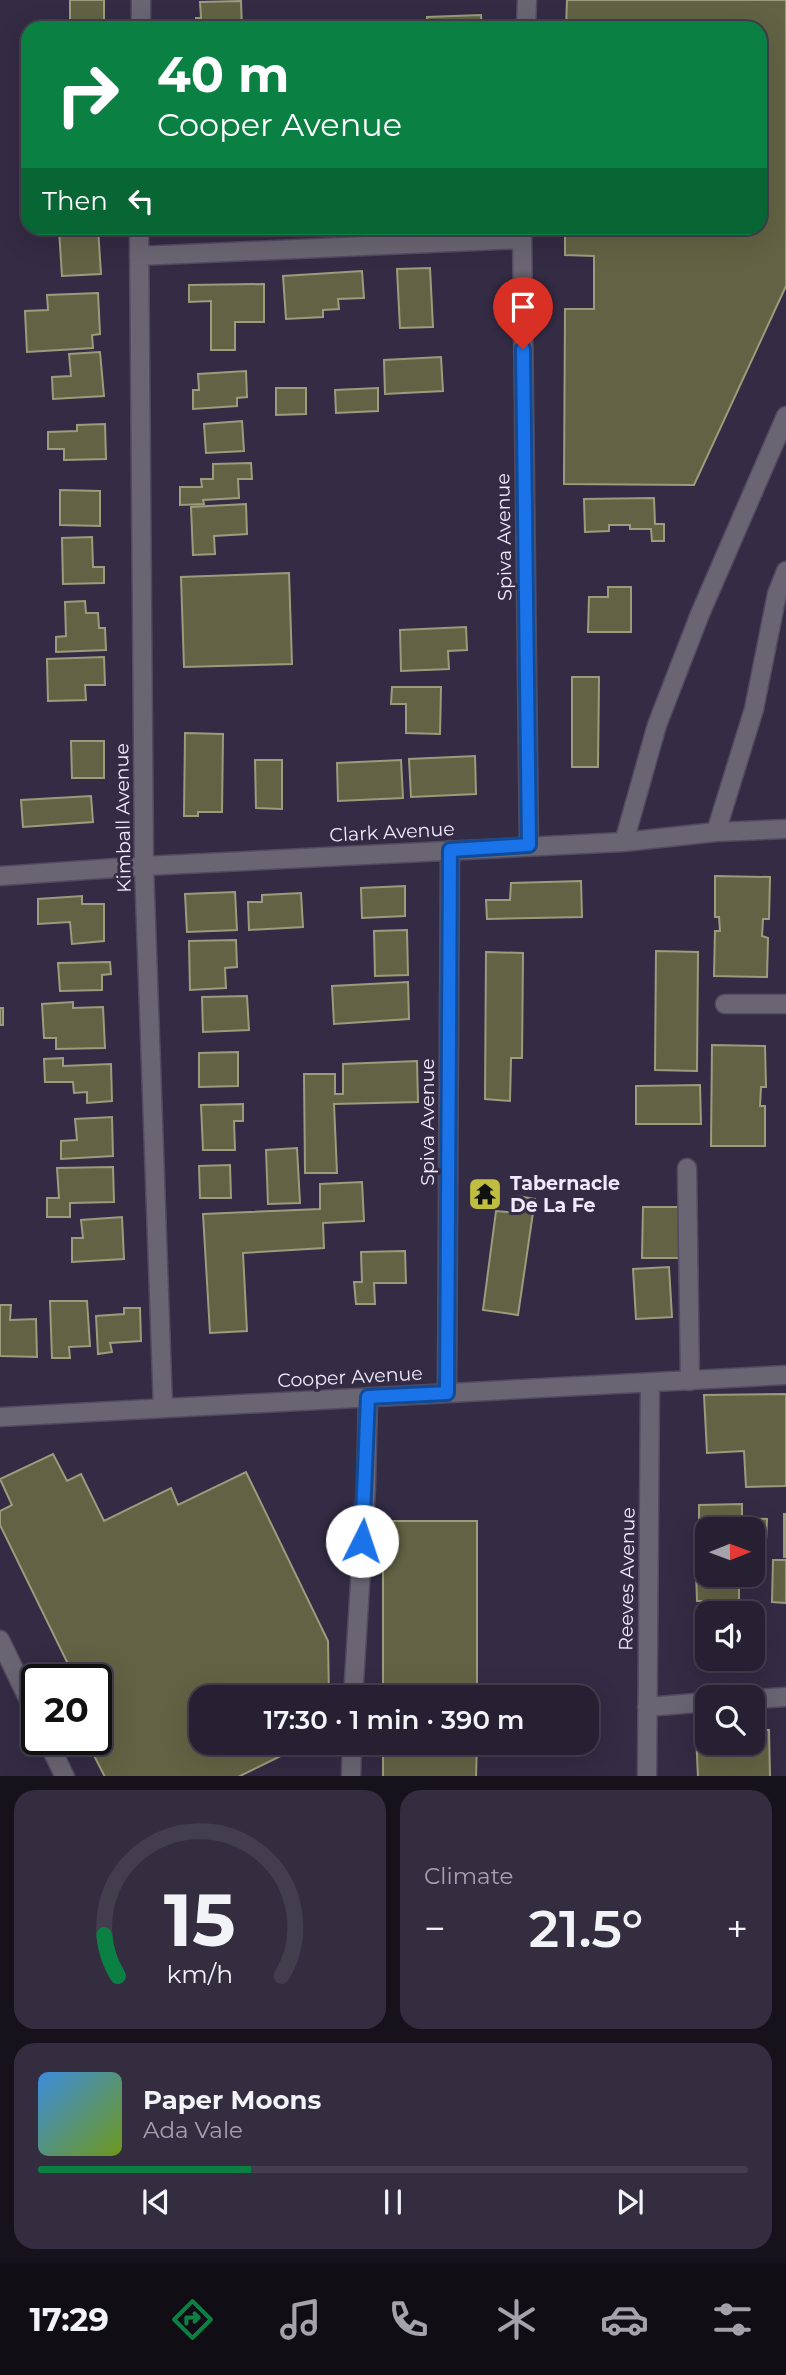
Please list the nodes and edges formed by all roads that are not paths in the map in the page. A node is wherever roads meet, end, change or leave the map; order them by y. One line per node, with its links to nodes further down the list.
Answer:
1 (141, 0): 3 (street)
2 (527, 0): 4 (street)
3 (141, 21)
4 (526, 21)
5 (139, 235): 8 (street, Kimball Avenue)
6 (489, 235): 8 (street)
7 (522, 235): 15 (street, Spiva Avenue)
8 (139, 256): 17 (street, Kimball Avenue)
9 (786, 416): 14 (street)
10 (786, 571): 11 (street)
11 (782, 595): 13 (street)
12 (786, 829): 13 (street, Clark Avenue)
13 (716, 832): 14 (street, Clark Avenue)
14 (624, 842): 15 (street, Clark Avenue)
15 (529, 845): 16 (street, Clark Avenue)
16 (450, 850): 17 (street, Clark Avenue); 25 (street, Spiva Avenue)
17 (144, 866): 18 (street, Clark Avenue); 27 (street, Kimball Avenue)
18 (0, 876)
19 (725, 1004): 20 (street)
20 (786, 1004)
21 (687, 1168): 23 (street)
22 (786, 1375): 23 (street, Cooper Avenue)
23 (690, 1381): 24 (street, Cooper Avenue)
24 (650, 1383): 25 (street, Cooper Avenue); 35 (street, Reeves Avenue)
25 (447, 1393): 26 (street, Cooper Avenue)
26 (368, 1397): 27 (street, Cooper Avenue); 31 (street)
27 (163, 1408): 28 (street, Cooper Avenue)
28 (0, 1417)
29 (0, 1640): 30 (street)
30 (21, 1684)
31 (354, 1685)
32 (786, 1697): 33 (street)
33 (765, 1698)
34 (695, 1703): 35 (street)
35 (646, 1707): 40 (street, Reeves Avenue)
36 (54, 1755): 38 (street)
37 (352, 1755): 39 (street)
38 (65, 1776)
39 (351, 1776)
40 (647, 1776)

